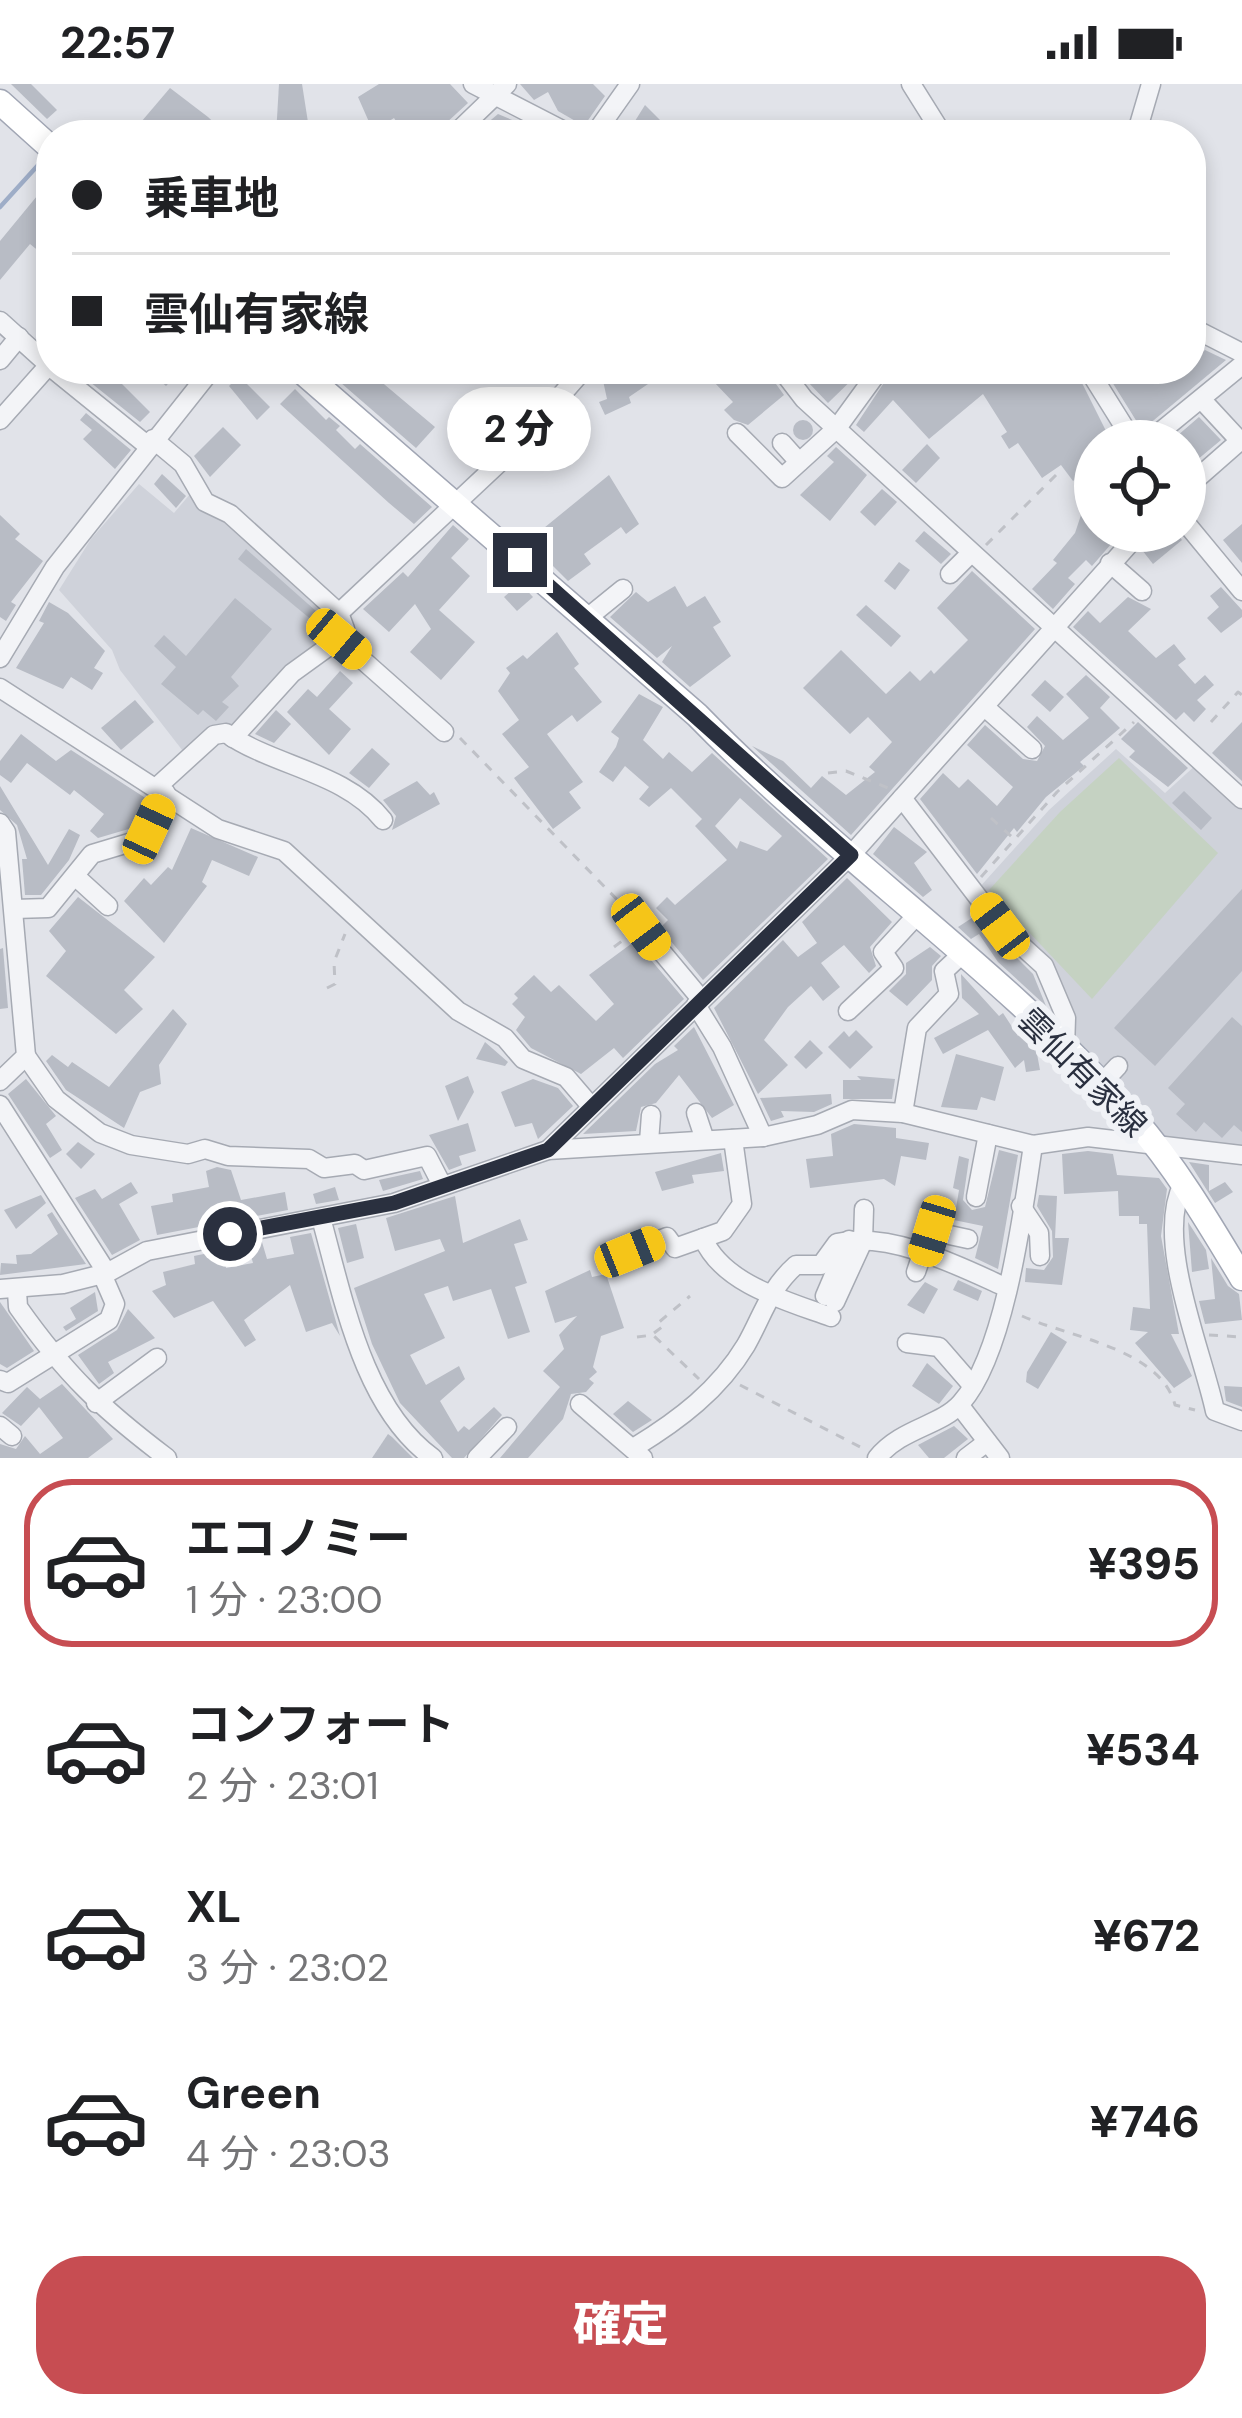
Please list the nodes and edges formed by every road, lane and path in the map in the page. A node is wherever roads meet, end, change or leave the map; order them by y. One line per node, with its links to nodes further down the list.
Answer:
1 (472, 84): 4 (street)
2 (630, 84): 8 (street)
3 (911, 84): 9 (street)
4 (501, 90): 6 (street); 7 (street)
5 (0, 102): 10 (main road)
6 (470, 120)
7 (548, 120)
8 (605, 120)
9 (934, 120)
10 (36, 134)
11 (0, 321): 13 (street)
12 (1206, 335): 15 (street)
13 (19, 337): 14 (street); 16 (street)
14 (36, 353)
15 (1242, 353)
16 (0, 359)
17 (1242, 365): 26 (street)
18 (36, 383): 27 (street)
19 (73, 384): 34 (street)
20 (199, 384): 34 (street)
21 (315, 384): 38 (main road, 雲仙有家線)
22 (571, 384): 38 (street)
23 (792, 384): 30 (street)
24 (869, 384): 30 (street)
25 (1097, 384): 28 (street)
26 (1202, 400): 29 (street); 32 (street)
27 (0, 420)
28 (1120, 420)
29 (1176, 420)
30 (837, 428): 35 (street); 41 (street)
31 (736, 434): 35 (street)
32 (1241, 440): 36 (street)
33 (782, 442): 35 (street)
34 (150, 443): 47 (street); 51 (street)
35 (799, 462)
36 (1206, 471)
37 (1057, 474): 41 (path)
38 (453, 502): 47 (street); 48 (main road, 雲仙有家線)
39 (1206, 547): 46 (street)
40 (1120, 552): 42 (street)
41 (973, 556): 43 (street); 49 (street)
42 (1110, 562): 45 (street); 49 (street)
43 (950, 574)
44 (623, 589): 48 (street)
45 (1142, 591)
46 (1242, 591)
47 (340, 613): 50 (street)
48 (586, 619): 68 (main road, 雲仙有家線)
49 (1055, 628): 54 (street); 55 (street)
50 (339, 639): 57 (street); 58 (street)
51 (0, 658)
52 (0, 688): 61 (street)
53 (1242, 695): 56 (path)
54 (988, 709): 59 (street); 62 (street)
55 (1144, 712): 63 (street); 67 (path)
56 (1211, 722)
57 (444, 732): 75 (path)
58 (232, 738): 61 (street); 65 (street)
59 (1032, 749)
60 (828, 773): 62 (path)
61 (162, 790): 69 (street); 74 (street)
62 (902, 798): 68 (street); 70 (street)
63 (1242, 799)
64 (991, 818): 67 (path)
65 (383, 820)
66 (0, 823): 72 (street)
67 (1014, 838): 70 (path)
68 (851, 855): 73 (main road, 雲仙有家線); 78 (street)
69 (75, 876): 71 (street); 72 (street)
70 (970, 888): 82 (street)
71 (108, 906)
72 (14, 909): 80 (street)
73 (916, 915): 76 (main road, 雲仙有家線); 79 (street)
74 (359, 920): 77 (path); 86 (street)
75 (641, 927): 78 (street)
76 (961, 955): 82 (main road, 雲仙有家線); 88 (street)
77 (327, 988)
78 (699, 1002): 86 (street); 91 (street)
79 (848, 1011)
80 (22, 1013): 81 (street); 83 (street)
81 (0, 1015)
82 (1065, 1048): 97 (main road, 雲仙有家線)
83 (26, 1056): 84 (street); 101 (street)
84 (0, 1082)
85 (0, 1105): 114 (street)
86 (589, 1106): 94 (street); 98 (street)
87 (696, 1113): 93 (street)
88 (903, 1113): 90 (street); 91 (street)
89 (651, 1115): 95 (street)
90 (988, 1134): 96 (street); 102 (street)
91 (764, 1137): 92 (street)
92 (733, 1138): 93 (street); 106 (street)
93 (705, 1140): 95 (street)
94 (613, 1142): 95 (street); 98 (street)
95 (649, 1142)
96 (1033, 1145): 97 (street); 103 (street)
97 (1158, 1148): 99 (street); 100 (main road, 雲仙有家線)
98 (548, 1150): 101 (street)
99 (1242, 1155)
100 (1183, 1184): 115 (main road, 雲仙有家線); 121 (street)
101 (442, 1185): 105 (street)
102 (976, 1197)
103 (1022, 1207): 109 (street); 119 (street)
104 (864, 1209): 107 (street)
105 (321, 1218): 114 (street); 141 (street)
106 (703, 1238): 110 (street); 117 (street)
107 (856, 1240): 111 (street); 112 (street); 117 (street)
108 (783, 1244): 112 (street)
109 (1040, 1256)
110 (608, 1261)
111 (920, 1263): 113 (street); 113 (street)
112 (796, 1265): 117 (street)
113 (955, 1266): 119 (street)
114 (104, 1273): 116 (street); 125 (street)
115 (1242, 1278)
116 (9, 1290): 125 (street)
117 (769, 1293): 127 (street)
118 (690, 1296): 120 (path)
119 (1004, 1296): 129 (street); 134 (path)
120 (653, 1335): 122 (path); 130 (path)
121 (1196, 1335): 123 (path); 134 (street)
122 (637, 1336)
123 (1242, 1336)
124 (908, 1343): 129 (street)
125 (53, 1354): 128 (street); 131 (street)
126 (157, 1358): 131 (street)
127 (724, 1372): 130 (street); 139 (path)
128 (3, 1385)
129 (972, 1385): 133 (street)
130 (710, 1389): 138 (street)
131 (96, 1403): 140 (street)
132 (580, 1404): 138 (street)
133 (960, 1406): 137 (street); 139 (street)
134 (1215, 1411): 135 (street)
135 (1242, 1421)
136 (507, 1426): 142 (street)
137 (994, 1450): 143 (street)
138 (639, 1452)
139 (878, 1457)
140 (167, 1458)
141 (433, 1458)
142 (477, 1458)
143 (966, 1458)

